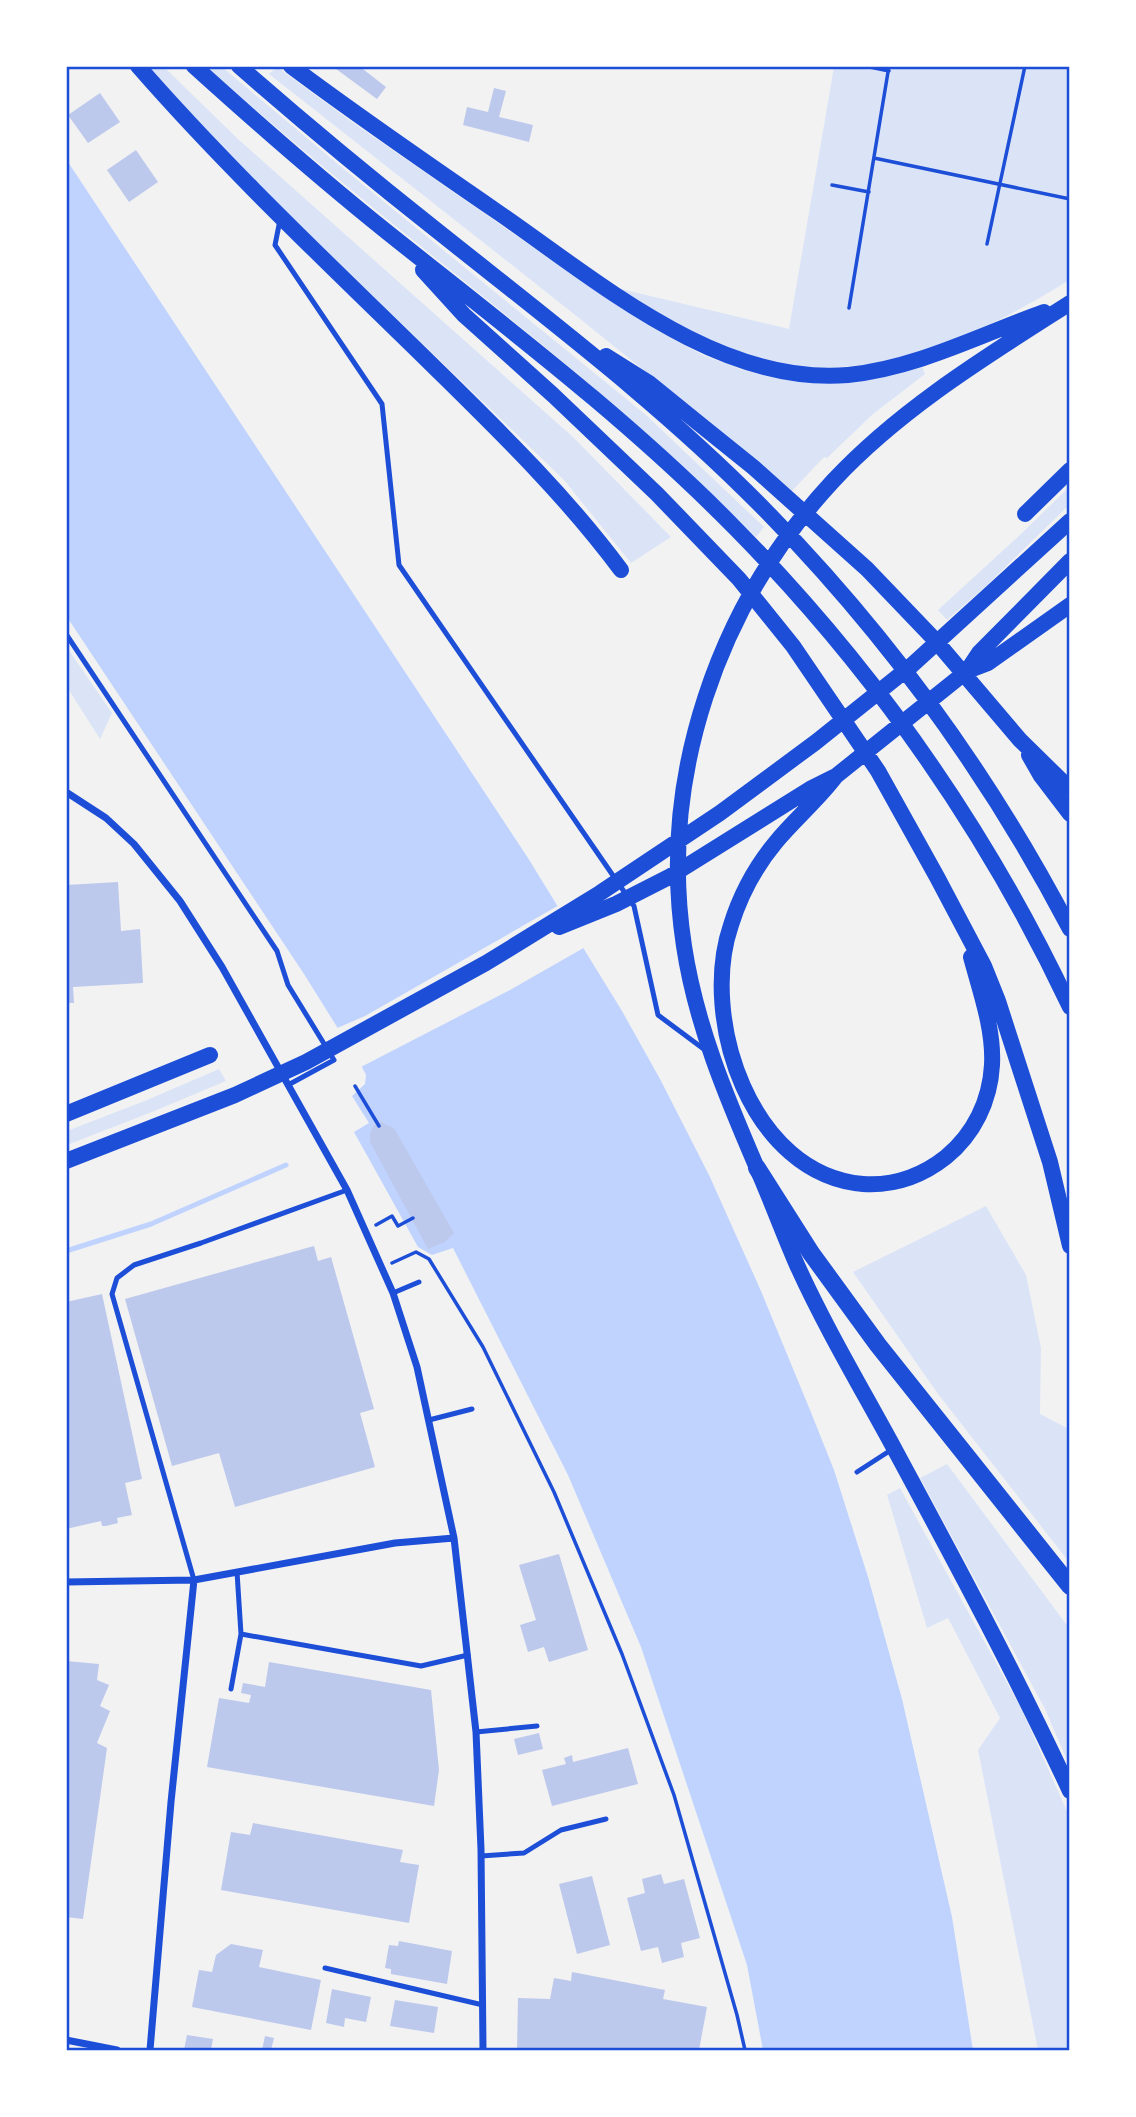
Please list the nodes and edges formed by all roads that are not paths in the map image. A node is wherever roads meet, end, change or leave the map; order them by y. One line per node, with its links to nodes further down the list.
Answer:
1 (138, 66): 5 (highway)
2 (194, 66): 6 (highway)
3 (239, 66): 8 (highway)
4 (290, 66): 7 (highway)
5 (281, 217): 13 (highway); 26 (lane)
6 (388, 233): 22 (highway); 25 (highway)
7 (1069, 303): 26 (highway)
8 (554, 323): 17 (highway); 23 (highway)
9 (1069, 470): 10 (highway)
10 (1025, 514)
11 (1069, 520): 24 (highway)
12 (1069, 561): 16 (highway)
13 (621, 570)
14 (1069, 605): 16 (highway)
15 (66, 634): 28 (lane)
16 (984, 658): 18 (highway)
17 (1020, 740): 19 (highway); 21 (highway)
18 (836, 776): 22 (highway); 24 (highway)
19 (1069, 789)
20 (66, 792): 28 (street)
21 (1069, 814)
22 (963, 927): 33 (highway)
23 (1069, 929)
24 (521, 942): 30 (highway)
25 (1069, 1006)
26 (710, 1054): 31 (highway)
27 (209, 1055): 29 (highway)
28 (288, 1085): 32 (street)
29 (66, 1114)
30 (66, 1161)
31 (757, 1168): 38 (highway); 44 (highway)
32 (347, 1190): 35 (street); 42 (lane)
33 (1069, 1246)
34 (419, 1282): 35 (lane)
35 (393, 1293): 37 (street)
36 (472, 1409): 37 (lane)
37 (429, 1420): 40 (street)
38 (894, 1448): 39 (lane); 50 (highway)
39 (858, 1472)
40 (454, 1538): 41 (street); 46 (street)
41 (237, 1572): 42 (street); 45 (lane)
42 (194, 1580): 43 (street); 57 (street)
43 (66, 1582)
44 (1069, 1586)
45 (241, 1634): 46 (lane); 47 (lane)
46 (468, 1655): 49 (street)
47 (231, 1689)
48 (537, 1726): 49 (lane)
49 (477, 1732): 52 (street)
50 (1069, 1791)
51 (607, 1819): 52 (lane)
52 (481, 1856): 54 (street)
53 (325, 1968): 54 (lane)
54 (483, 2005): 58 (street)
55 (66, 2040): 56 (street)
56 (117, 2050)
57 (150, 2050)
58 (483, 2050)

